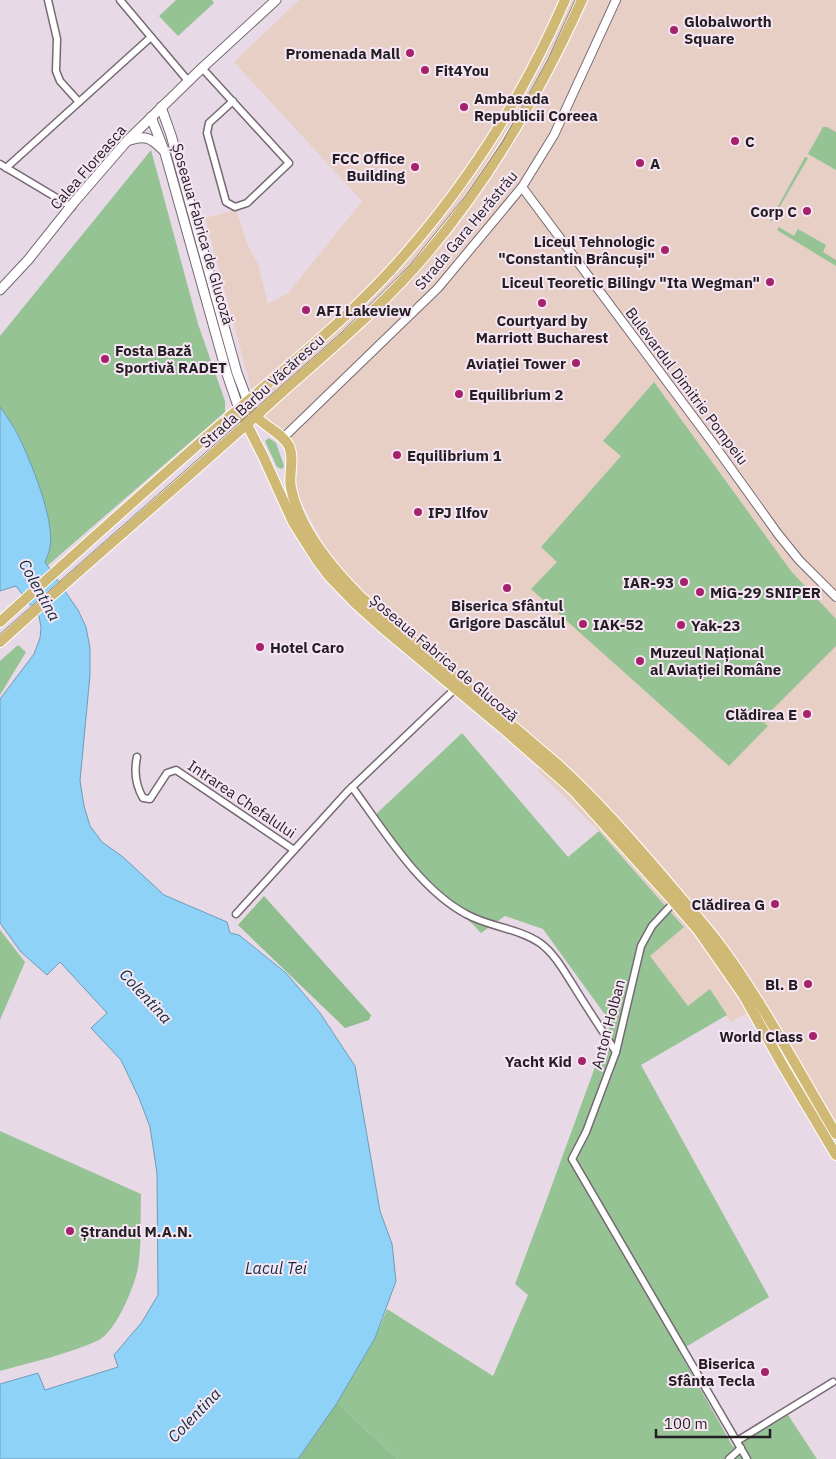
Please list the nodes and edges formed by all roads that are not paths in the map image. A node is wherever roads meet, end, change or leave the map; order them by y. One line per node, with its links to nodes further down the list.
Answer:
1 (48, 0): 11 (street)
2 (120, 0): 7 (street)
3 (276, 0): 8 (main road, Calea Floreasca)
4 (564, 0): 20 (main road, Strada Barbu Văcărescu)
5 (582, 0): 22 (main road, Strada Barbu Văcărescu)
6 (616, 0): 17 (street, Strada Gara Herăstrău)
7 (151, 37): 9 (street); 11 (street)
8 (202, 68): 9 (main road, Calea Floreasca); 10 (street)
9 (189, 82): 12 (main road, Calea Floreasca)
10 (233, 101): 10 (street)
11 (79, 102): 16 (street)
12 (161, 107): 13 (main road, Calea Floreasca); 20 (main road, Șoseaua Fabrica de Glucoză)
13 (151, 117): 14 (main road, Calea Floreasca); 15 (main road, Șoseaua Fabrica de Glucoză)
14 (127, 141): 15 (main road); 18 (main road, Calea Floreasca)
15 (164, 150): 21 (main road, Șoseaua Fabrica de Glucoză)
16 (3, 166): 18 (street)
17 (522, 187): 24 (street, Strada Gara Herăstrău); 27 (street, Bulevardul Dimitrie Pompeiu)
18 (72, 207): 19 (main road, Calea Floreasca)
19 (0, 290)
20 (248, 402): 21 (main road, Strada Barbu Văcărescu); 22 (main road, Șoseaua Fabrica de Glucoză)
21 (239, 409): 23 (main road, Șoseaua Fabrica de Glucoză); 28 (main road, Strada Barbu Văcărescu)
22 (256, 417): 23 (main road, Strada Barbu Văcărescu); 24 (main road, Șoseaua Fabrica de Glucoză)
23 (248, 424): 25 (main road, Șoseaua Fabrica de Glucoză); 29 (main road, Strada Barbu Văcărescu)
24 (283, 438): 26 (main road, Șoseaua Fabrica de Glucoză)
25 (263, 456): 26 (main road); 30 (main road, Șoseaua Fabrica de Glucoză)
26 (292, 470): 30 (main road, Șoseaua Fabrica de Glucoză)
27 (836, 597)
28 (0, 622)
29 (0, 642)
30 (458, 686): 32 (street, Intrarea Chefalului); 34 (main road, Șoseaua Fabrica de Glucoză); 37 (main road, Șoseaua Fabrica de Glucoză)
31 (137, 757): 33 (street, Intrarea Chefalului)
32 (352, 787): 33 (street, Intrarea Chefalului); 36 (street)
33 (294, 850): 35 (street, Intrarea Chefalului)
34 (674, 902): 36 (street, Anton Holban); 38 (main road, Șoseaua Fabrica de Glucoză)
35 (236, 914)
36 (616, 1052): 40 (street, Anton Holban)
37 (836, 1134)
38 (835, 1150)
39 (835, 1383): 40 (street)
40 (739, 1444): 41 (street); 42 (street)
41 (729, 1459)
42 (747, 1459)

